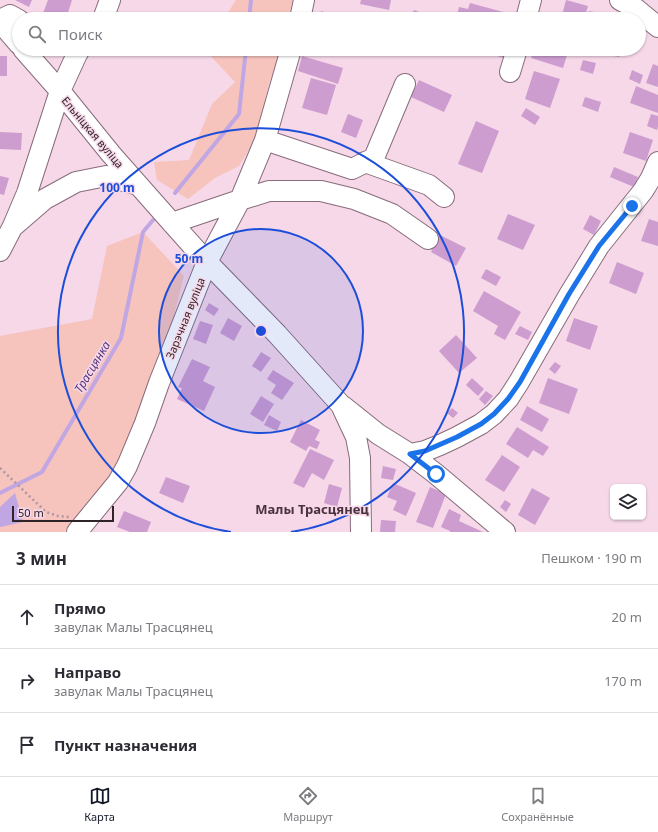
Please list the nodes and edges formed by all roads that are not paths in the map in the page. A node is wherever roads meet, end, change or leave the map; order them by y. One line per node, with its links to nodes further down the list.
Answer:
1 (110, 0): 5 (street)
2 (304, 0): 6 (street)
3 (531, 0): 7 (street)
4 (620, 0): 8 (street)
5 (106, 12)
6 (301, 12)
7 (528, 12)
8 (639, 12)
9 (12, 15): 11 (street)
10 (646, 18): 12 (street)
11 (0, 21): 13 (street)
12 (658, 27)
13 (12, 36)
14 (29, 56): 20 (street, Ельніцкая вуліца)
15 (73, 56): 20 (street)
16 (289, 56): 21 (street, Зарэчная вуліца)
17 (515, 56): 18 (street)
18 (510, 72)
19 (405, 84): 23 (street)
20 (60, 91): 24 (street, Ельніцкая вуліца); 29 (street, Ельніцкая вуліца)
21 (265, 140): 23 (street); 27 (street, Зарэчная вуліца)
22 (658, 162): 34 (street)
23 (359, 166): 25 (street); 26 (street)
24 (138, 185): 28 (street, Ельніцкая вуліца); 29 (street)
25 (327, 192): 27 (street); 30 (street)
26 (444, 197)
27 (240, 200): 28 (street); 32 (street, Зарэчная вуліца)
28 (172, 223): 32 (street, Ельніцкая вуліца)
29 (13, 226): 31 (street, Ельніцкая вуліца)
30 (428, 239)
31 (0, 251)
32 (207, 262): 33 (street, Ельніцкая вуліца); 36 (street, Зарэчная вуліца)
33 (341, 405): 34 (street); 35 (street)
34 (410, 454): 35 (street); 38 (street)
35 (360, 458): 37 (street)
36 (74, 524)
37 (361, 532)
38 (505, 532)

